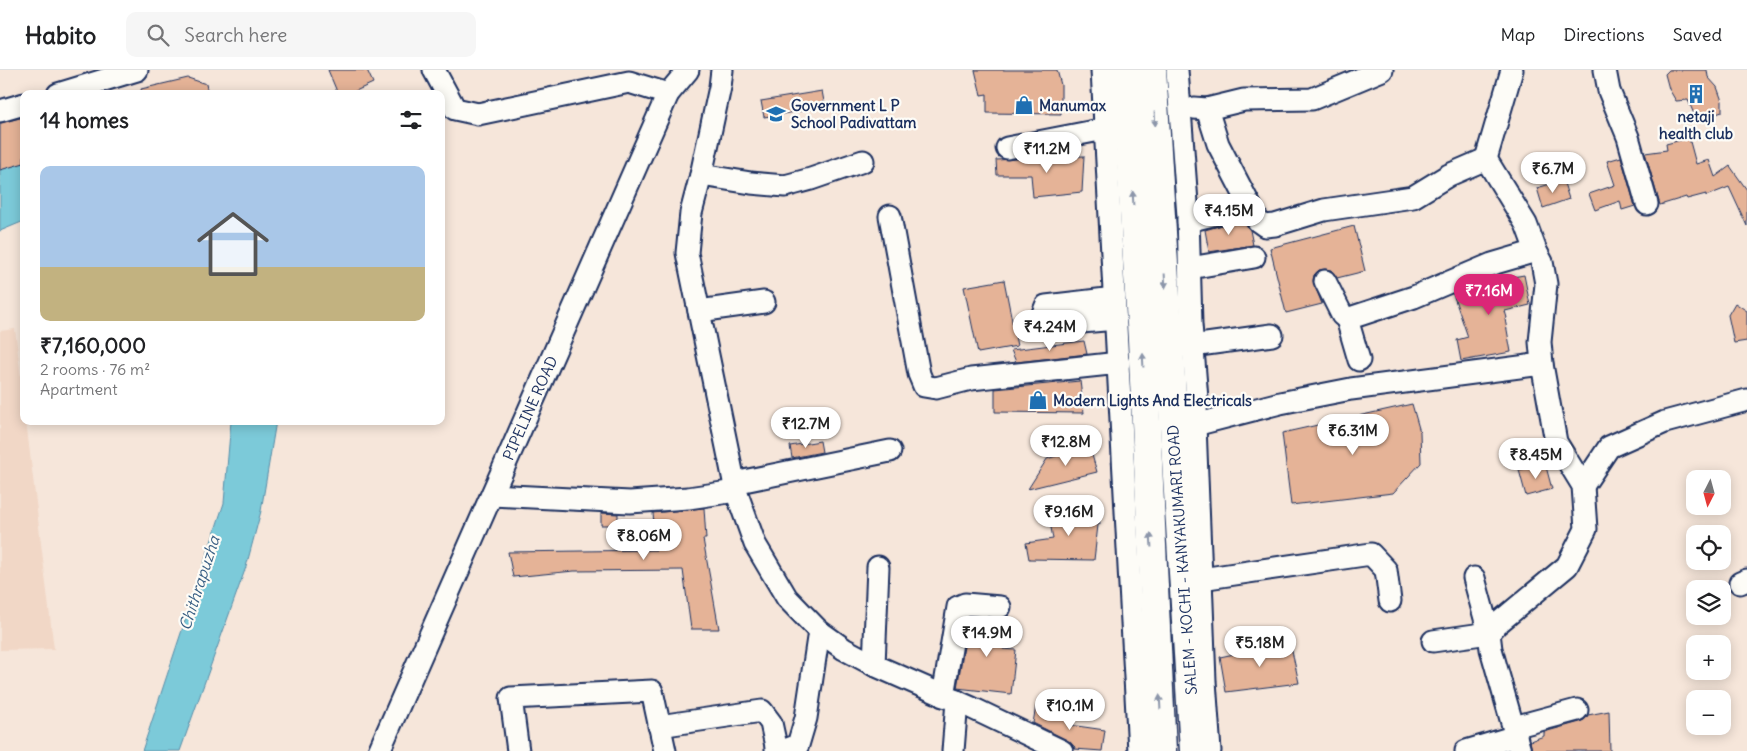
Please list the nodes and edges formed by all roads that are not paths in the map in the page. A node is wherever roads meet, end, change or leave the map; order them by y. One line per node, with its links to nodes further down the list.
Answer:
1 (137, 70): 12 (street)
2 (434, 70): 13 (street)
3 (688, 70): 15 (street, PIPELINE ROAD)
4 (722, 70): 24 (street)
5 (1102, 70): 20 (street)
6 (1125, 70): 41 (highway, SALEM - KOCHI - KANYAKUMARI ROAD, one-way to 6)
7 (1152, 70): 28 (highway, SALEM - KOCHI - KANYAKUMARI ROAD, one-way to 28)
8 (1177, 70): 17 (street)
9 (1382, 70): 18 (street)
10 (1512, 70): 22 (street)
11 (1605, 70): 25 (street)
12 (71, 90)
13 (445, 90)
14 (445, 90): 15 (street)
15 (668, 94): 47 (street, PIPELINE ROAD)
16 (20, 105): 19 (street)
17 (1179, 107): 18 (street); 28 (street)
18 (1207, 109): 22 (street)
19 (0, 111)
20 (1105, 129): 21 (street); 39 (street)
21 (1008, 148)
22 (1486, 160): 29 (street)
23 (863, 161): 24 (street)
24 (701, 175): 34 (street)
25 (1648, 204)
26 (1228, 211): 28 (street)
27 (890, 216): 39 (street)
28 (1179, 233): 31 (street); 50 (highway, SALEM - KOCHI - KANYAKUMARI ROAD, one-way to 50)
29 (1536, 251): 35 (street); 40 (street)
30 (1254, 257): 31 (street)
31 (1190, 268): 37 (street)
32 (1325, 281): 35 (street)
33 (764, 302): 34 (street)
34 (699, 311): 46 (street)
35 (1347, 319): 38 (street)
36 (1272, 335): 37 (street)
37 (1192, 346): 43 (street)
38 (1359, 360)
39 (1119, 363): 41 (street)
40 (1542, 364): 43 (street); 45 (street)
41 (1132, 391): 49 (highway, SALEM - KOCHI - KANYAKUMARI ROAD, one-way to 41); 68 (street)
42 (1747, 400): 45 (street)
43 (1195, 425): 50 (street)
44 (890, 451): 46 (street)
45 (1583, 486): 55 (street)
46 (735, 487): 47 (street); 54 (street)
47 (492, 495): 63 (street, PIPELINE ROAD)
48 (878, 567): 57 (street)
49 (1153, 576): 50 (highway); 69 (highway, SALEM - KOCHI - KANYAKUMARI ROAD, one-way to 49)
50 (1192, 577): 52 (street); 70 (highway, SALEM - KOCHI - KANYAKUMARI ROAD); 71 (street)
51 (1474, 578): 55 (street)
52 (1390, 601)
53 (1000, 607): 58 (street)
54 (819, 631): 57 (street); 62 (street)
55 (1489, 633): 56 (street); 61 (street)
56 (1433, 641)
57 (874, 665): 58 (street)
58 (950, 698): 66 (street); 67 (street)
59 (1577, 710): 61 (street)
60 (659, 726): 62 (street); 64 (street); 65 (street)
61 (1517, 738): 72 (street)
62 (776, 749)
63 (379, 751)
64 (518, 751)
65 (665, 751)
66 (954, 751)
67 (1062, 751)
68 (1139, 751)
69 (1162, 751)
70 (1194, 751)
71 (1210, 751)
72 (1466, 751)

